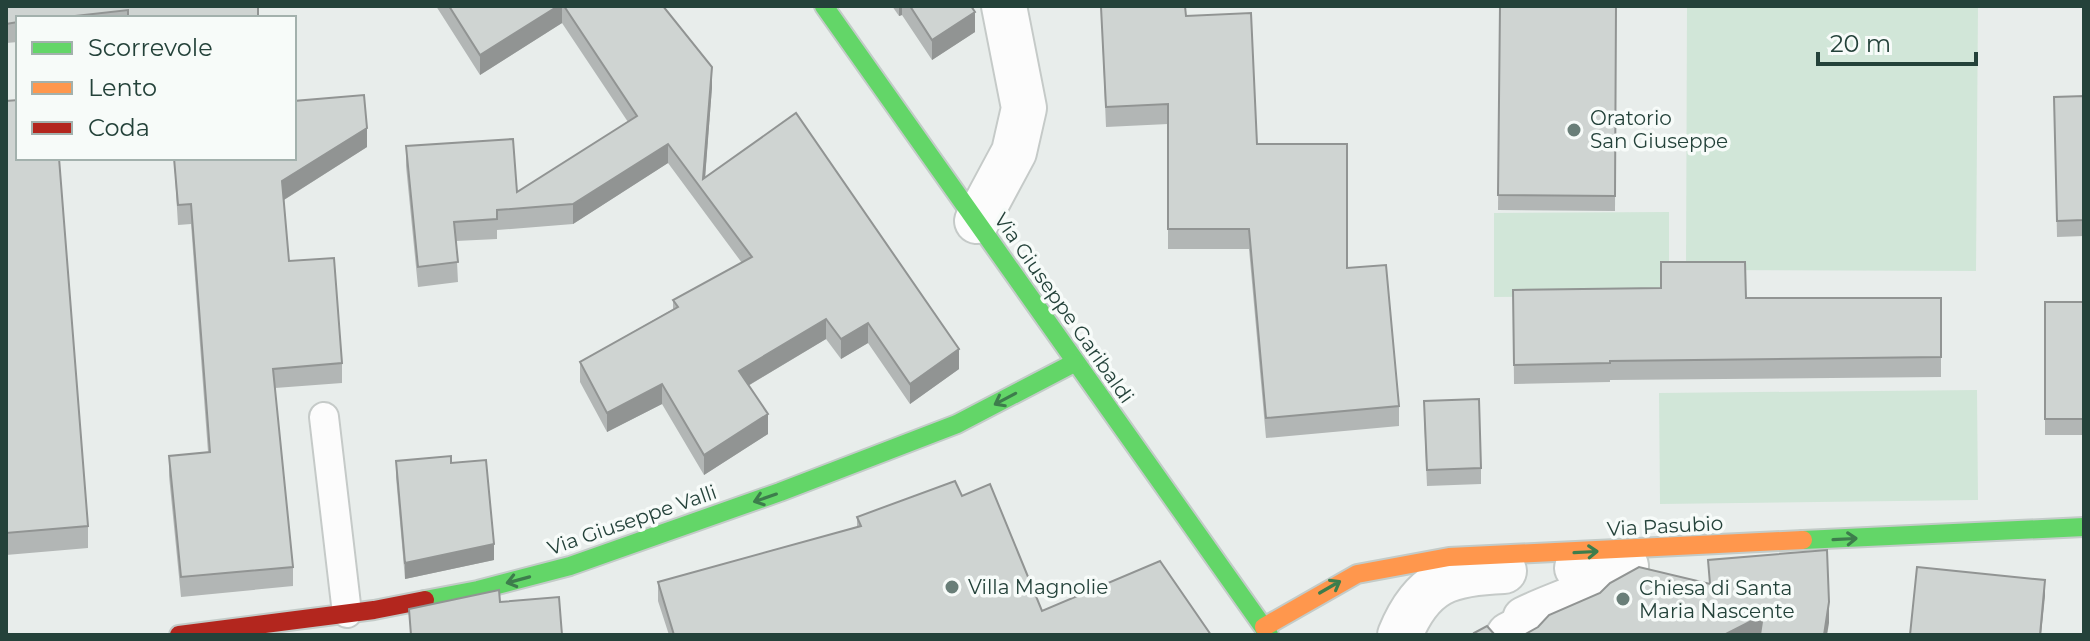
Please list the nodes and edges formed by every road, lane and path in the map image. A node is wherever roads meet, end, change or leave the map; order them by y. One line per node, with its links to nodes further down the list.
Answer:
1 (824, 6): 3 (street, Via Giuseppe Garibaldi)
2 (1004, 6): 3 (street)
3 (977, 221): 4 (street, Via Giuseppe Garibaldi)
4 (1074, 363): 7 (street, Via Giuseppe Valli, one-way to 7); 8 (street, Via Giuseppe Garibaldi)
5 (324, 417): 7 (lane)
6 (2084, 527): 8 (street, Via Pasubio, one-way to 6)
7 (366, 619): 9 (street, Via Giuseppe Valli)
8 (1266, 631)
9 (179, 635)
10 (1400, 635): 11 (street)
11 (1509, 635)

